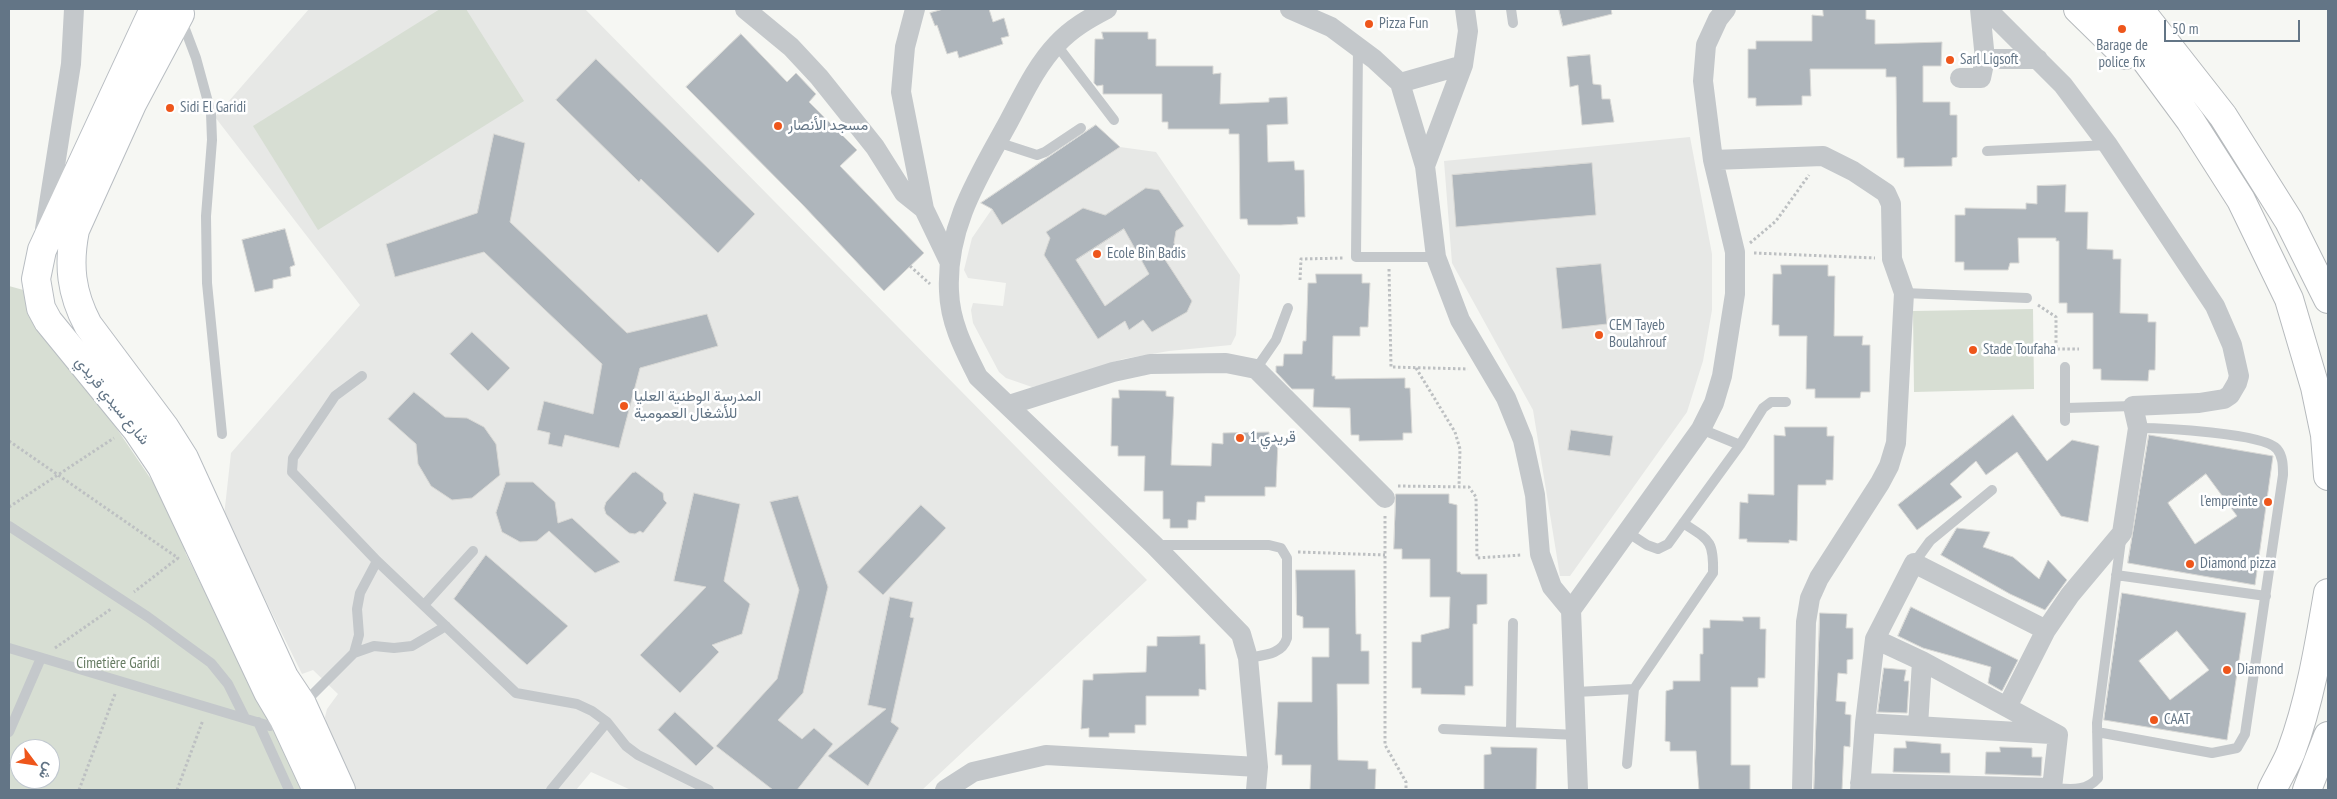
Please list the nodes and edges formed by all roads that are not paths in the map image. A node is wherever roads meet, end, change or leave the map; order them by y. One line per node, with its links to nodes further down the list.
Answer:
1 (74, 9): 34 (street)
2 (745, 9): 33 (street)
3 (915, 9): 33 (street)
4 (1107, 9): 18 (street)
5 (1290, 9): 19 (street)
6 (1464, 9): 17 (street)
7 (1469, 9): 17 (street)
8 (1511, 9): 16 (lane)
9 (1726, 9): 31 (street)
10 (1980, 9): 20 (street)
11 (1987, 9): 21 (street)
12 (2078, 9): 26 (main road)
13 (2103, 9): 15 (main road)
14 (175, 12): 34 (main road, شارع سيدي قريدي); 51 (lane); 81 (main road, شارع سيدي قريدي)
15 (2123, 15): 26 (main road); 39 (main road)
16 (1513, 23)
17 (1468, 31): 22 (street)
18 (1056, 44): 25 (lane); 28 (street)
19 (1358, 47): 24 (street); 35 (lane)
20 (1985, 58): 21 (street); 23 (street)
21 (2038, 59): 29 (street)
22 (1463, 65): 24 (street); 32 (street)
23 (1960, 78)
24 (1400, 83): 32 (street)
25 (1114, 120)
26 (2190, 120): 53 (main road)
27 (1082, 128): 28 (lane)
28 (997, 142): 36 (street)
29 (2108, 145): 30 (lane); 46 (street)
30 (1987, 151)
31 (1713, 160): 37 (street); 50 (street)
32 (1425, 166): 35 (street)
33 (924, 209): 36 (street)
34 (42, 250): 81 (main road, شارع سيدي قريدي)
35 (1436, 257): 68 (street)
36 (950, 262): 45 (street)
37 (1904, 293): 38 (lane); 108 (street)
38 (2027, 298)
39 (2328, 299)
40 (1288, 308): 42 (lane)
41 (2065, 367): 47 (lane)
42 (1256, 369): 45 (street); 55 (street)
43 (362, 376): 62 (lane)
44 (1786, 402): 52 (lane)
45 (1009, 405): 60 (street)
46 (2133, 406): 47 (lane); 49 (street)
47 (2066, 408): 48 (lane)
48 (2064, 421)
49 (2138, 428): 59 (street); 66 (lane)
50 (1701, 429): 52 (lane); 58 (street)
51 (222, 434)
52 (1740, 445): 56 (lane)
53 (2328, 476)
54 (1992, 490): 63 (lane)
55 (1379, 492)
56 (1683, 523): 58 (lane); 78 (lane)
57 (9, 526): 82 (lane)
58 (1627, 532): 68 (street)
59 (2122, 533): 64 (lane); 71 (street)
60 (1154, 546): 76 (street); 76 (lane)
61 (473, 551): 67 (lane)
62 (377, 561): 67 (lane); 74 (lane)
63 (1914, 563): 71 (street); 72 (street)
64 (2116, 575): 66 (lane); 89 (lane)
65 (2328, 593): 93 (main road)
66 (2266, 596): 89 (lane)
67 (424, 605): 70 (lane)
68 (1571, 610): 79 (street)
69 (1513, 623): 87 (lane)
70 (446, 626): 74 (lane); 83 (lane)
71 (2046, 630): 80 (street)
72 (1876, 639): 77 (street); 84 (street)
73 (9, 648): 75 (lane)
74 (354, 653): 81 (lane)
75 (41, 658): 82 (lane); 88 (lane)
76 (1248, 658): 95 (street)
77 (1922, 661): 80 (street); 85 (street)
78 (1634, 689): 79 (lane); 94 (lane)
79 (1576, 692): 91 (street)
80 (2007, 707): 90 (street)
81 (286, 714): 82 (lane); 100 (lane); 101 (main road, شارع سيدي قريدي); 102 (main road, شارع سيدي قريدي)
82 (245, 718)
83 (607, 722): 103 (lane); 104 (lane)
84 (1864, 723): 85 (street); 97 (street)
85 (1918, 726): 90 (street)
86 (1443, 729): 87 (lane)
87 (1511, 731): 91 (lane)
88 (9, 732)
89 (2097, 732): 99 (lane)
90 (2058, 734): 99 (street)
91 (1577, 735): 107 (street)
92 (2328, 736): 111 (main road)
93 (2291, 753): 109 (main road); 110 (main road)
94 (1627, 764)
95 (1258, 767): 105 (street); 106 (street)
96 (2328, 770): 112 (main road)
97 (1860, 787): 98 (street)
98 (1950, 788): 99 (street)
99 (2052, 788)
100 (290, 790)
101 (318, 790)
102 (340, 790)
103 (551, 790)
104 (709, 790)
105 (945, 790)
106 (1256, 790)
107 (1578, 790)
108 (1802, 790)
109 (2262, 790)
110 (2272, 790)
111 (2307, 790)
112 (2315, 790)

